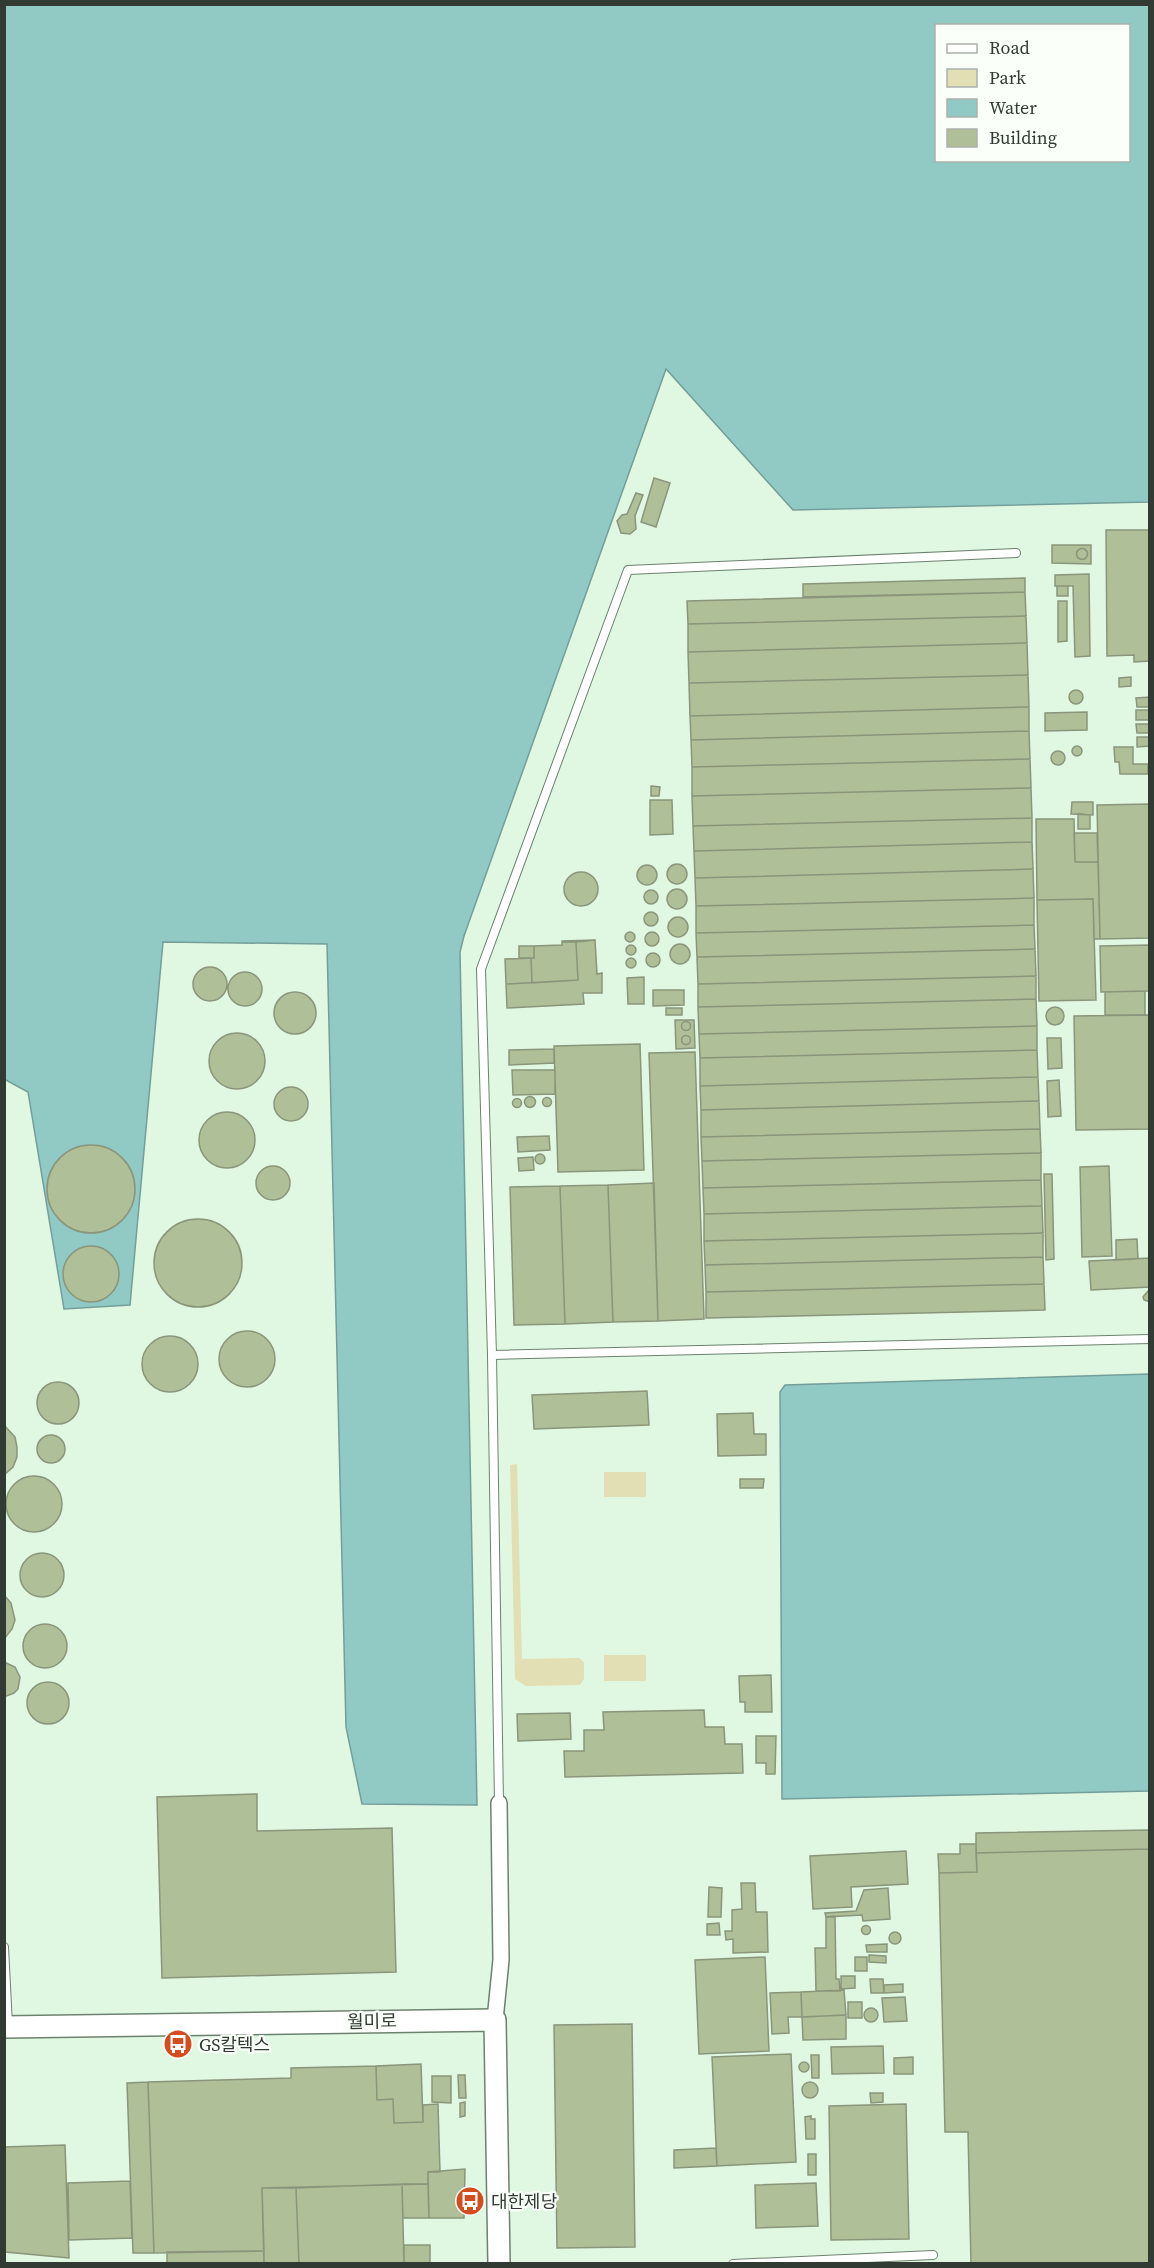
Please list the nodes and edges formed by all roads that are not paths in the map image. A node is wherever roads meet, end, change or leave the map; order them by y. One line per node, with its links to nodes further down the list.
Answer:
1 (1016, 554): 3 (lane)
2 (1149, 1339): 3 (lane)
3 (492, 1355): 4 (lane)
4 (499, 1803): 6 (street)
5 (4, 1947): 7 (lane)
6 (495, 2020): 7 (main road, 월미로); 9 (main road)
7 (6, 2027)
8 (933, 2255): 10 (lane)
9 (499, 2264)
10 (733, 2264)

